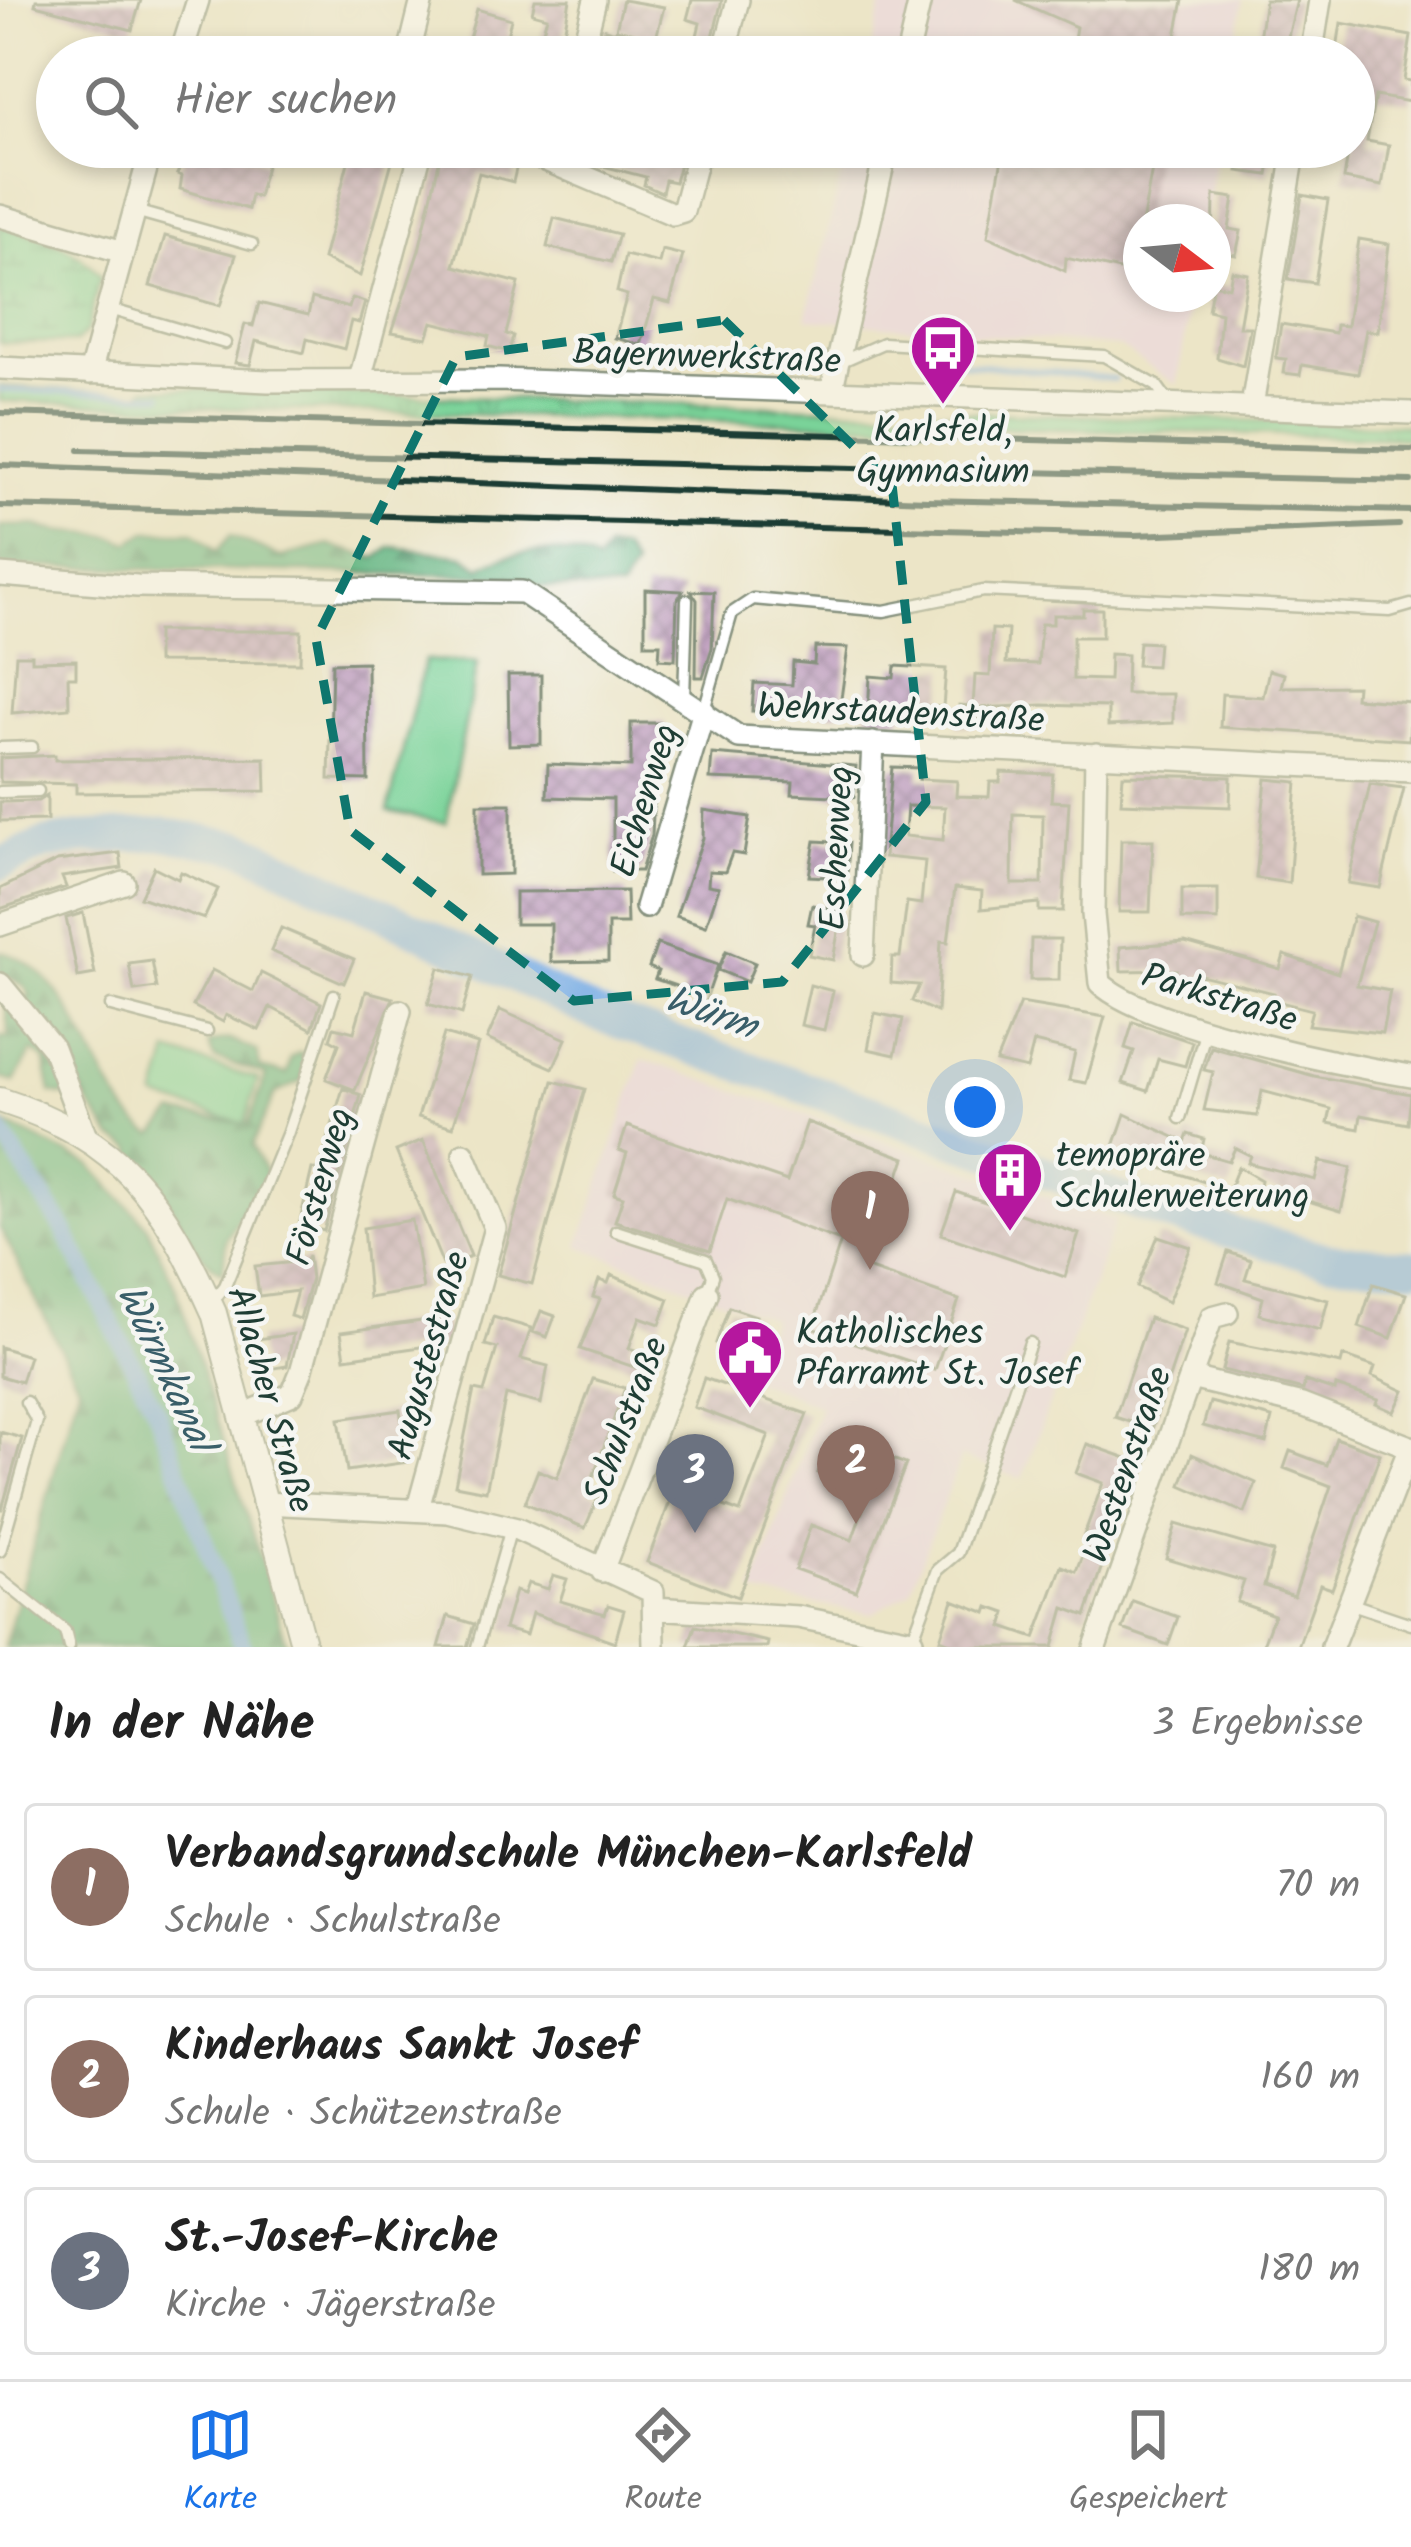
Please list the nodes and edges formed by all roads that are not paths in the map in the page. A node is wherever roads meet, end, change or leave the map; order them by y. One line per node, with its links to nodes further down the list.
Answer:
1 (198, 0): 7 (street)
2 (422, 0): 8 (street)
3 (595, 0): 9 (street)
4 (738, 0): 10 (street)
5 (920, 0): 11 (street)
6 (1320, 0): 12 (street)
7 (187, 36)
8 (413, 36)
9 (586, 36)
10 (729, 36)
11 (912, 36)
12 (1314, 36)
13 (145, 168): 19 (street)
14 (416, 168): 29 (street)
15 (580, 168): 16 (street)
16 (694, 168)
17 (882, 168): 26 (street)
18 (1292, 168): 33 (street)
19 (132, 210): 21 (lane); 22 (street)
20 (0, 215): 22 (street)
21 (252, 244)
22 (120, 251): 23 (street)
23 (106, 308): 24 (lane); 28 (street)
24 (225, 343)
25 (941, 346): 26 (lane); 31 (street); 32 (lane)
26 (838, 363): 30 (street)
27 (0, 368): 28 (street, Bayernwerkstraße)
28 (90, 373): 29 (street, Bayernwerkstraße)
29 (361, 379): 30 (street, Bayernwerkstraße)
30 (831, 392): 31 (street, Bayernwerkstraße)
31 (938, 397): 32 (street, Bayernwerkstraße)
32 (1170, 404): 33 (street, Bayernwerkstraße)
33 (1252, 406): 34 (street, Bayernwerkstraße)
34 (1411, 413)
35 (0, 575): 38 (street, Wehrstaudenstraße)
36 (687, 600): 38 (lane)
37 (1411, 605): 38 (lane)
38 (694, 705): 39 (street, Wehrstaudenstraße); 47 (street, Eichenweg)
39 (873, 743): 42 (street, Wehrstaudenstraße); 49 (street, Eschenweg)
40 (32, 747): 41 (lane)
41 (0, 748)
42 (1096, 754): 43 (street, Wehrstaudenstraße); 54 (street, Parkstraße)
43 (1411, 771)
44 (38, 791): 45 (lane)
45 (0, 792)
46 (124, 883): 48 (street)
47 (646, 908)
48 (0, 925)
49 (863, 956)
50 (0, 984): 59 (street, Allacher Straße)
51 (334, 995): 63 (lane)
52 (111, 1006): 55 (lane)
53 (400, 1011): 68 (street, Försterweg)
54 (1207, 1027): 56 (street, Parkstraße); 58 (lane)
55 (207, 1031)
56 (1411, 1076)
57 (6, 1102): 59 (street, Allacher Straße)
58 (1180, 1118)
59 (86, 1137): 63 (street, Allacher Straße)
60 (464, 1154): 71 (street, Augustestraße)
61 (616, 1231): 62 (lane)
62 (707, 1294): 74 (street, Schulstraße)
63 (210, 1304): 68 (street, Allacher Straße)
64 (1227, 1313): 66 (street, Westenstraße)
65 (1030, 1343): 79 (lane)
66 (1191, 1378): 69 (street); 84 (street, Westenstraße)
67 (26, 1402): 73 (lane)
68 (242, 1416): 70 (street, Allacher Straße)
69 (1410, 1447): 76 (street)
70 (263, 1503): 71 (street); 81 (street, Allacher Straße)
71 (418, 1508): 72 (street)
72 (512, 1528): 74 (street); 82 (lane)
73 (0, 1550)
74 (602, 1570): 77 (street)
75 (0, 1579): 80 (lane)
76 (1352, 1604): 78 (lane); 85 (street)
77 (654, 1608): 79 (street); 83 (street)
78 (1411, 1624)
79 (910, 1643)
80 (69, 1647)
81 (304, 1647)
82 (477, 1647)
83 (654, 1647)
84 (1095, 1647)
85 (1333, 1647)

